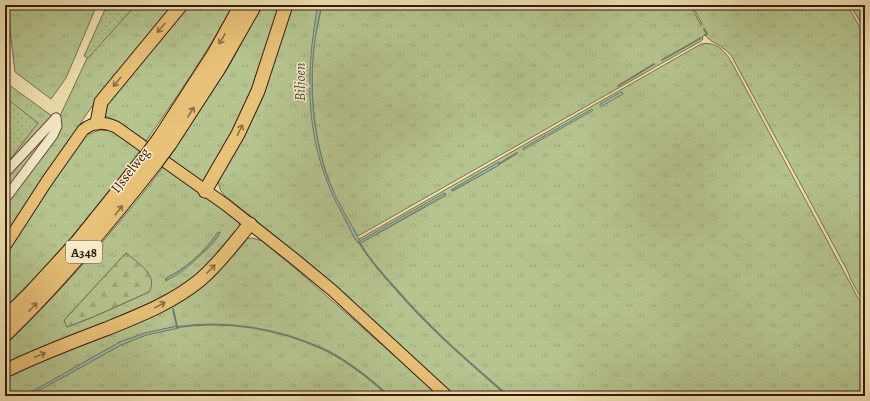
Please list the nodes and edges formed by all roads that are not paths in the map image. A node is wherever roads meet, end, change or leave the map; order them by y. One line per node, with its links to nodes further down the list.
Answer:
1 (181, 5): 5 (highway, one-way to 5)
2 (241, 5): 6 (highway, IJsselweg / A348, one-way to 6)
3 (255, 5): 6 (highway, IJsselweg / A348, one-way to 3)
4 (286, 5): 9 (highway, one-way to 4)
5 (97, 123): 9 (main road); 12 (main road)
6 (165, 140): 7 (highway, IJsselweg / A348, bridge)
7 (151, 159): 13 (highway, IJsselweg / A348); 14 (highway, IJsselweg / A348, one-way to 7)
8 (5, 173): 10 (street)
9 (205, 190): 11 (main road)
10 (5, 199)
11 (250, 224): 15 (highway, one-way to 11); 16 (main road)
12 (5, 246)
13 (5, 318)
14 (5, 335)
15 (5, 371)
16 (447, 396)

